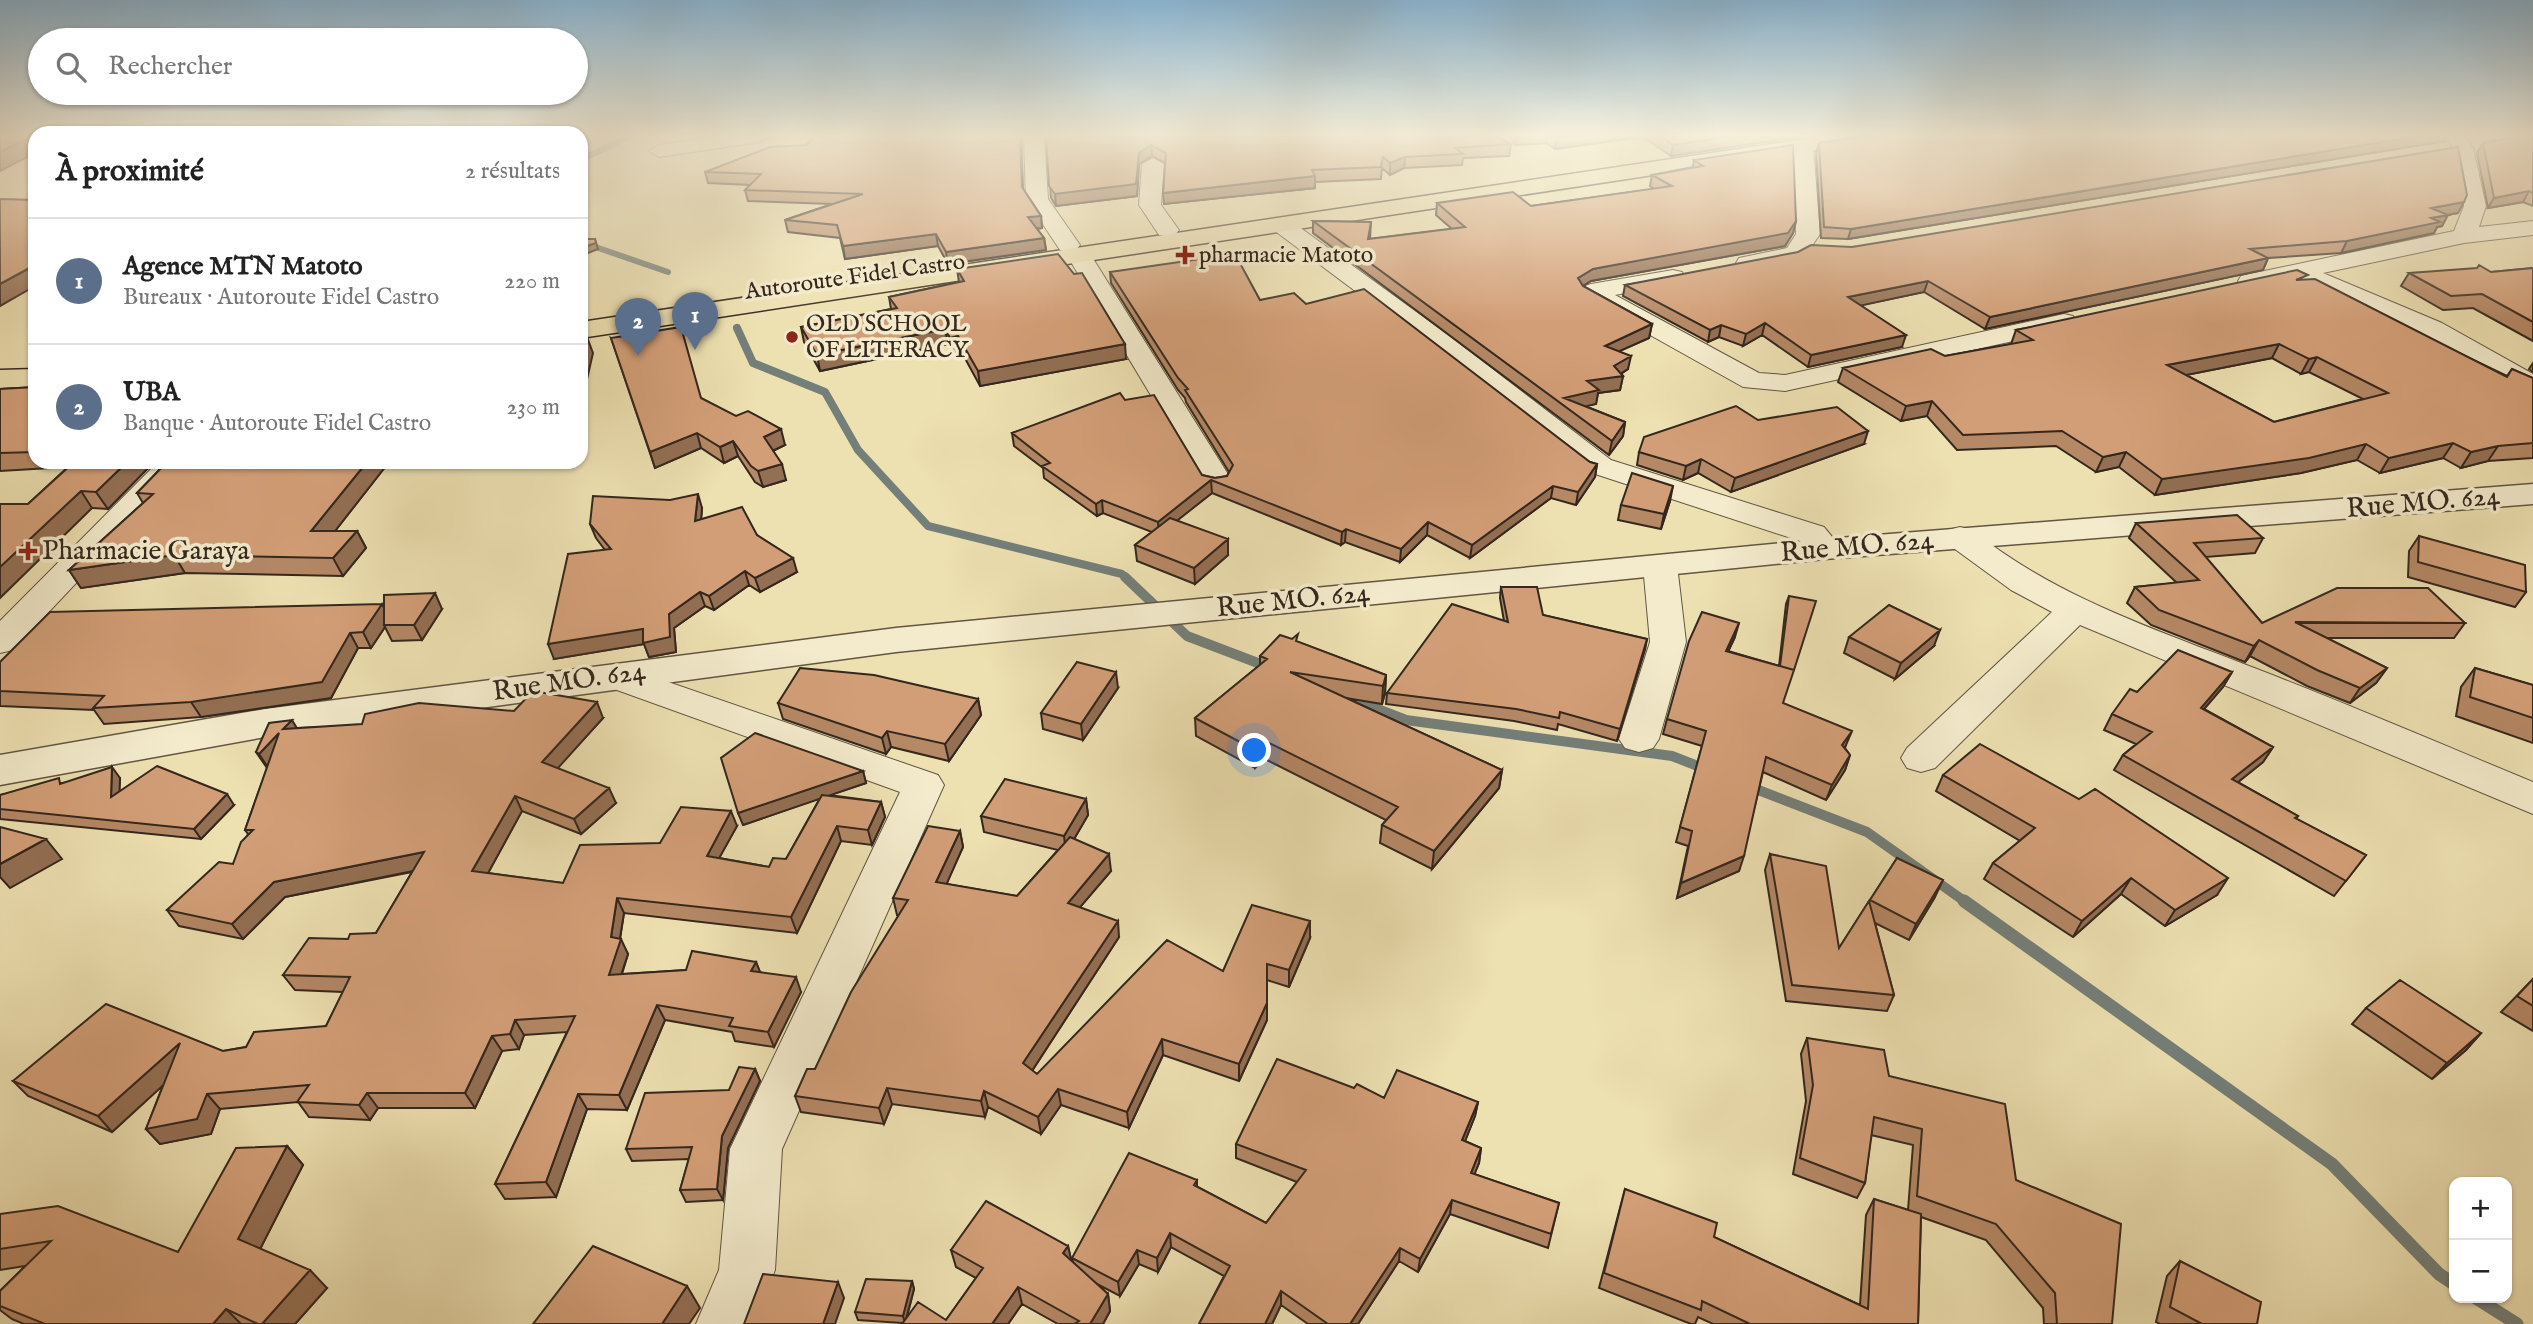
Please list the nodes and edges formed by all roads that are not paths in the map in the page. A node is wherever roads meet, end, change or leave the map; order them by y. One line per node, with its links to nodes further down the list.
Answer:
1 (1037, 198): 12 (street)
2 (1151, 198): 10 (street)
3 (1395, 198): 10 (highway, Autoroute Fidel Castro)
4 (1454, 198): 8 (highway, Autoroute Fidel Castro)
5 (1804, 198): 13 (street)
6 (2472, 198): 7 (street)
7 (2475, 206): 9 (street); 11 (street)
8 (1283, 226): 12 (highway, Autoroute Fidel Castro); 29 (street)
9 (2528, 229): 11 (street)
10 (1167, 230): 12 (highway, Autoroute Fidel Castro)
11 (2464, 236): 14 (street)
12 (1074, 251): 17 (highway, Autoroute Fidel Castro); 19 (highway, Autoroute Fidel Castro); 26 (street)
13 (1727, 267)
14 (2297, 271): 16 (street); 24 (street)
15 (1700, 272): 18 (street)
16 (2230, 286)
17 (588, 315)
18 (2081, 318)
19 (588, 329)
20 (28, 362): 21 (highway)
21 (0, 364)
22 (28, 378): 23 (highway)
23 (0, 379)
24 (2533, 386)
25 (168, 469): 32 (street)
26 (1216, 478)
27 (2533, 494): 28 (street, Rue MO. 624)
28 (1960, 537): 29 (street, Rue MO. 624); 31 (street)
29 (1825, 549): 30 (street, Rue MO. 624)
30 (1660, 565): 33 (street, Rue MO. 624); 34 (street)
31 (2075, 610): 35 (street); 37 (street)
32 (0, 642)
33 (615, 676): 36 (street, Rue MO. 624); 38 (street)
34 (1639, 739)
35 (1921, 758)
36 (0, 770)
37 (2533, 799)
38 (725, 1324)

